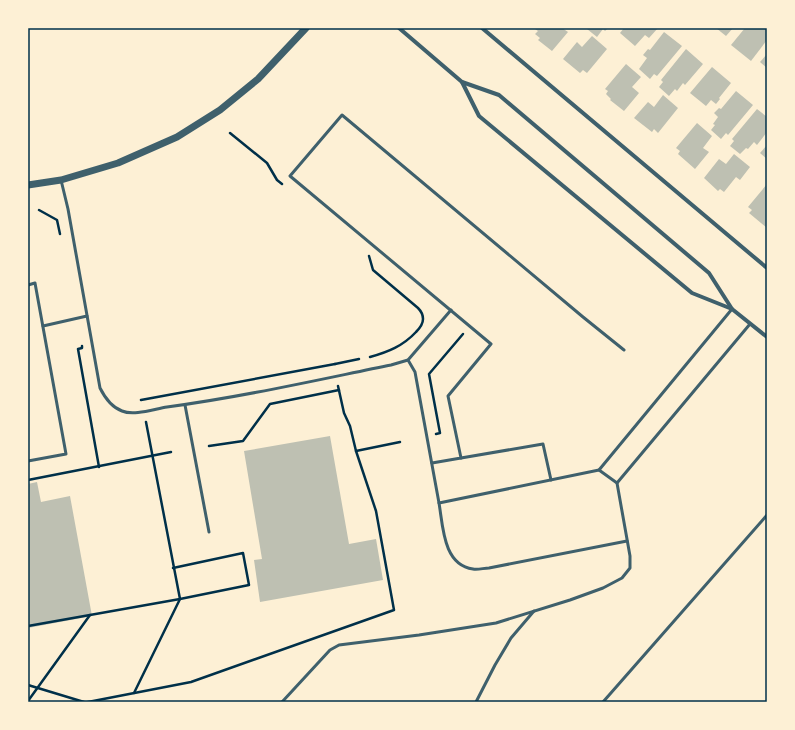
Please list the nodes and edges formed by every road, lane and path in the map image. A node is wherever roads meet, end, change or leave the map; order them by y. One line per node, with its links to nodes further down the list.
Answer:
1 (306, 28): 6 (street)
2 (400, 28): 4 (street)
3 (482, 28): 12 (street)
4 (462, 82): 14 (street); 14 (street)
5 (230, 133): 8 (path)
6 (62, 180): 7 (street); 16 (lane)
7 (28, 185)
8 (286, 187)
9 (39, 210): 10 (path)
10 (61, 235)
11 (364, 252): 23 (path)
12 (767, 268)
13 (28, 285): 18 (lane)
14 (732, 309): 17 (street); 41 (lane)
15 (451, 310): 19 (lane); 22 (lane); 25 (lane)
16 (87, 316): 18 (lane); 29 (lane)
17 (750, 324): 20 (street); 44 (lane)
18 (43, 326): 38 (lane)
19 (470, 326): 31 (path); 37 (lane)
20 (767, 337)
21 (81, 344): 40 (path)
22 (624, 350)
23 (368, 358)
24 (362, 359): 28 (path)
25 (408, 360): 29 (lane); 39 (lane)
26 (338, 385): 27 (path)
27 (339, 390): 33 (path); 34 (path)
28 (141, 400)
29 (185, 405): 47 (lane)
30 (146, 422): 36 (path)
31 (436, 434)
32 (400, 442): 34 (path)
33 (209, 446)
34 (356, 451): 56 (path)
35 (171, 452): 36 (path)
36 (152, 456): 40 (path); 49 (path)
37 (461, 458): 39 (lane); 43 (lane)
38 (28, 461)
39 (432, 463): 45 (lane)
40 (99, 467): 42 (path)
41 (599, 470): 43 (lane); 44 (lane)
42 (28, 480)
43 (550, 480): 45 (lane)
44 (617, 483): 48 (lane)
45 (439, 503): 48 (lane)
46 (767, 515): 62 (lane)
47 (209, 532)
48 (627, 541): 51 (lane)
49 (173, 568): 50 (path); 50 (path)
50 (180, 599): 52 (path); 56 (path)
51 (534, 612): 60 (lane); 61 (lane)
52 (90, 615): 53 (path); 55 (path)
53 (28, 626)
54 (28, 685): 55 (path)
55 (37, 688): 57 (path); 58 (path)
56 (134, 693): 59 (path)
57 (28, 701)
58 (84, 702)
59 (88, 702)
60 (282, 702)
61 (476, 702)
62 (603, 702)

